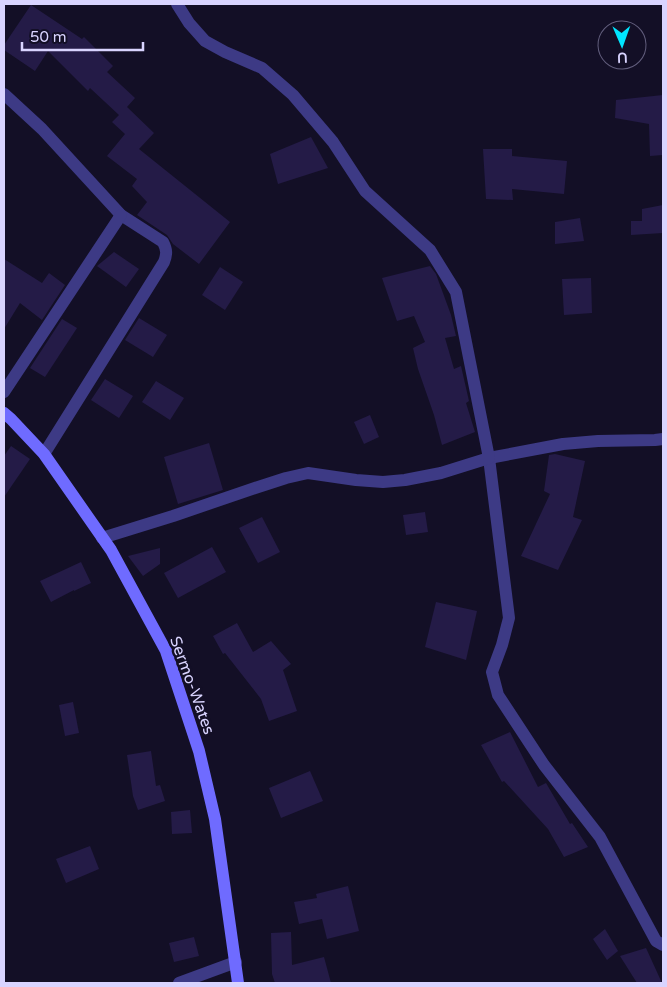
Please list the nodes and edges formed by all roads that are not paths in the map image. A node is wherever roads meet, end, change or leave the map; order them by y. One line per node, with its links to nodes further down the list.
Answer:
1 (177, 4): 8 (street)
2 (4, 94): 3 (street)
3 (121, 214): 4 (street); 7 (street)
4 (4, 392)
5 (4, 413): 7 (main road, Sermo-Wates)
6 (663, 439): 8 (street)
7 (44, 454): 9 (main road, Sermo-Wates)
8 (489, 458): 9 (street); 10 (street)
9 (102, 538): 11 (main road, Sermo-Wates)
10 (663, 945)
11 (236, 962): 12 (street); 13 (main road, Sermo-Wates)
12 (180, 983)
13 (238, 983)

